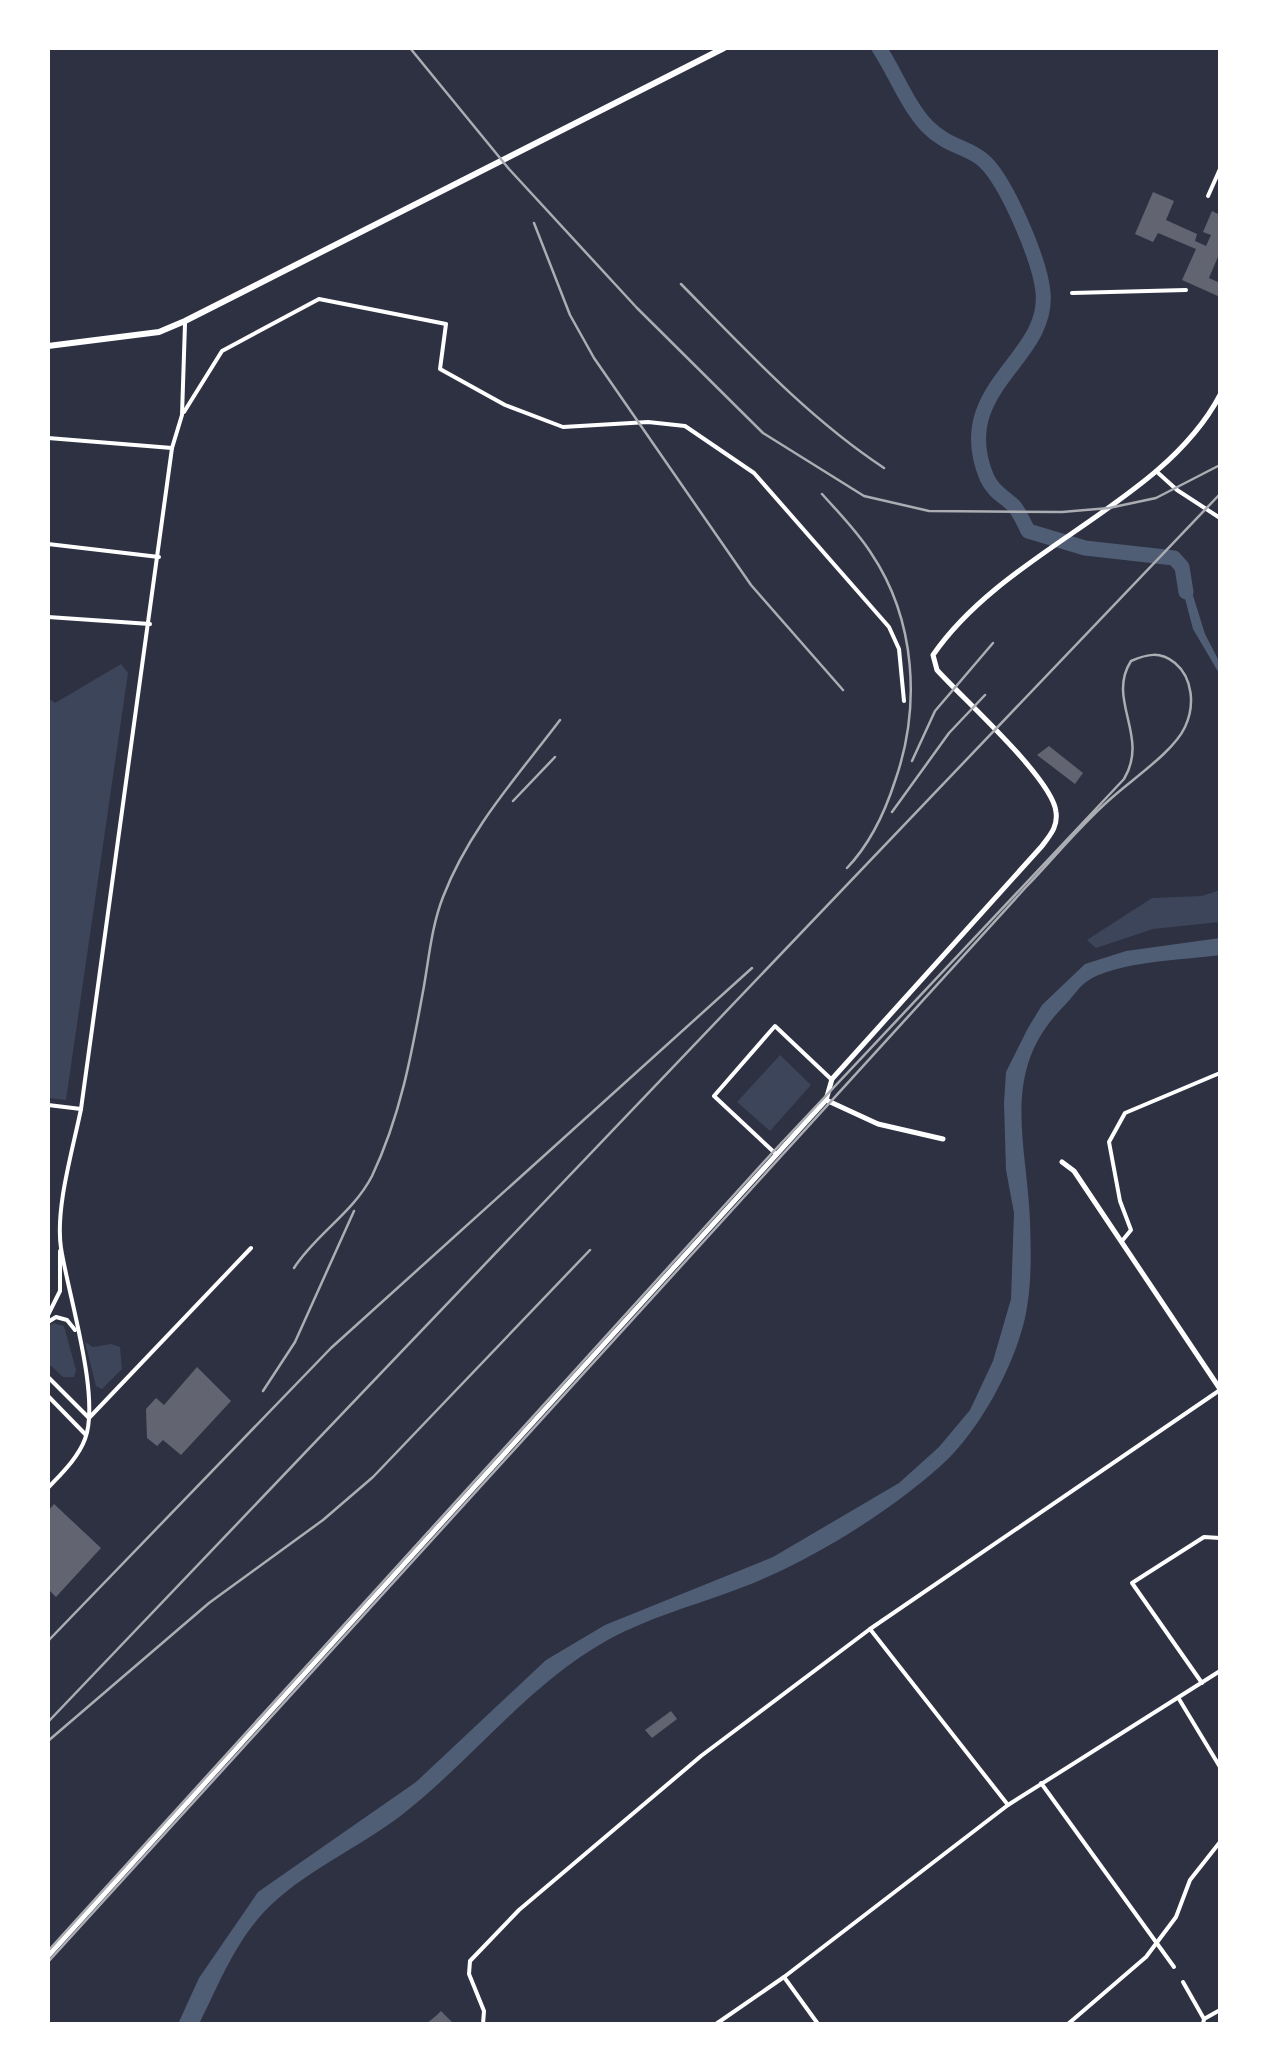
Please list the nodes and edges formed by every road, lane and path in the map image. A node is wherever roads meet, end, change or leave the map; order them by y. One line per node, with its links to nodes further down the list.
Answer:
1 (724, 48): 6 (main road)
2 (1220, 169): 3 (street)
3 (1208, 196)
4 (1186, 290): 5 (street)
5 (1072, 293)
6 (185, 321): 7 (main road); 9 (street)
7 (48, 346)
8 (1220, 394): 12 (street)
9 (182, 415): 11 (street); 18 (street)
10 (48, 438): 11 (street)
11 (172, 448): 15 (street)
12 (1155, 470): 13 (street); 20 (street)
13 (1220, 518)
14 (48, 544): 15 (street)
15 (160, 557): 17 (street)
16 (48, 617): 17 (street)
17 (150, 624): 23 (street)
18 (904, 701)
19 (1220, 1073): 27 (street)
20 (832, 1080): 21 (street); 25 (street)
21 (826, 1100): 24 (street); 25 (street)
22 (48, 1105): 23 (street)
23 (82, 1110): 28 (street)
24 (943, 1139)
25 (776, 1154): 48 (street)
26 (1062, 1162): 27 (street)
27 (1122, 1242): 33 (street)
28 (60, 1246): 30 (street); 31 (street)
29 (251, 1248): 35 (street)
30 (48, 1318): 31 (street)
31 (78, 1334): 35 (street)
32 (48, 1377): 35 (street)
33 (1220, 1390): 39 (street)
34 (48, 1396): 36 (street)
35 (88, 1418): 36 (street)
36 (86, 1434): 37 (street)
37 (48, 1488)
38 (1220, 1538): 41 (street)
39 (870, 1629): 45 (street); 54 (street)
40 (1220, 1672): 41 (street)
41 (1202, 1684): 42 (street)
42 (1178, 1698): 43 (street); 44 (street)
43 (1220, 1767)
44 (1041, 1783): 45 (street); 47 (street)
45 (1008, 1805): 50 (street)
46 (1220, 1842): 47 (street)
47 (1156, 1944): 49 (street); 57 (street)
48 (48, 1956)
49 (1174, 1967)
50 (784, 1977): 55 (street); 56 (street)
51 (1183, 1982): 53 (street)
52 (1220, 2010): 53 (street)
53 (1203, 2022)
54 (483, 2024)
55 (716, 2024)
56 (818, 2024)
57 (1068, 2024)

